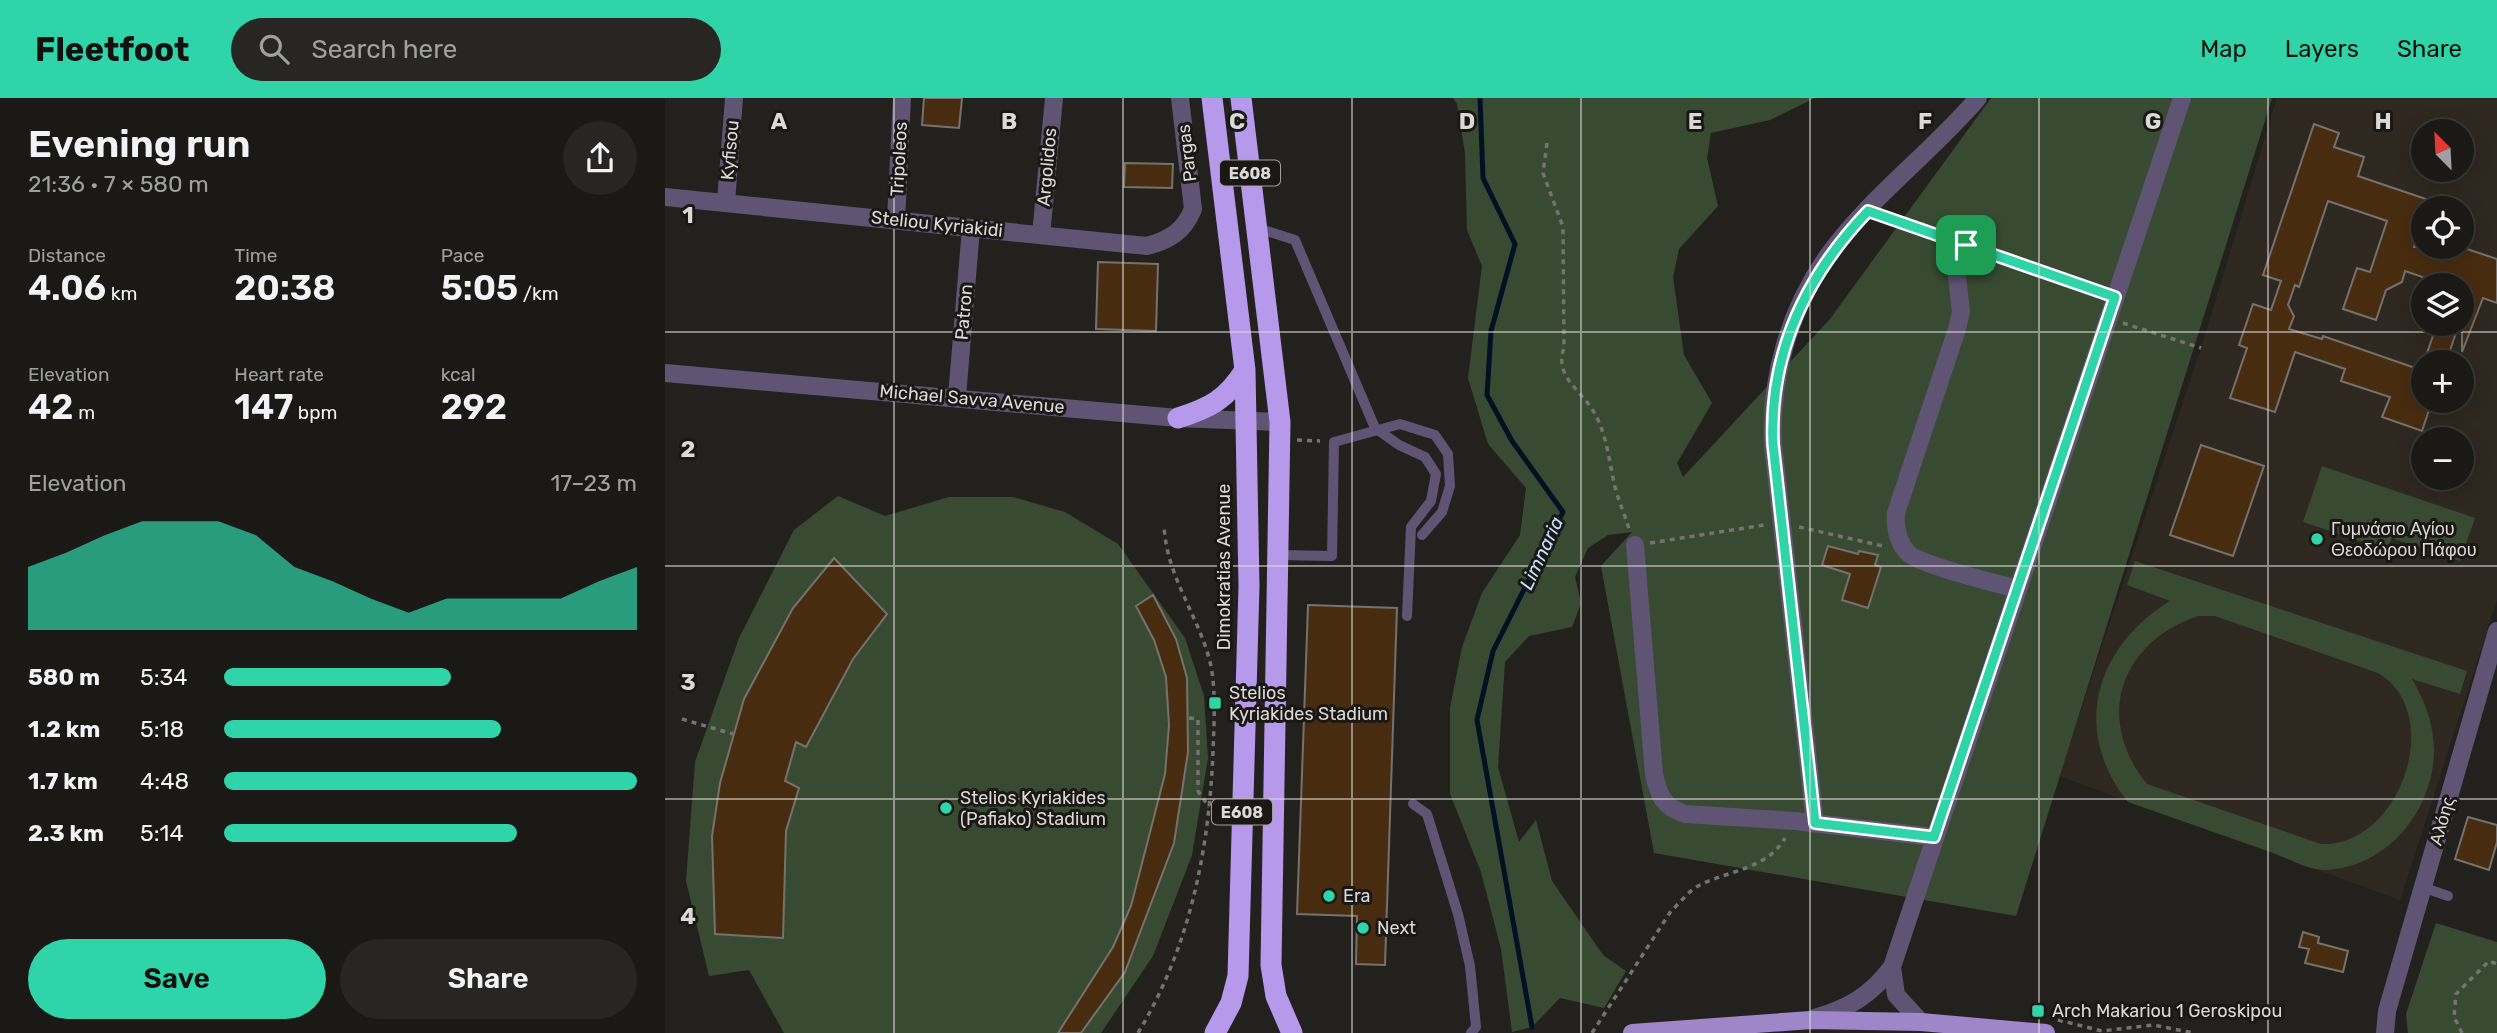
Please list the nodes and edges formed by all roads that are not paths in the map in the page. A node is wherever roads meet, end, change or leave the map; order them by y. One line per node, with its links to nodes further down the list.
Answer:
1 (734, 98): 10 (street, Kyfisou)
2 (902, 98): 12 (street, Tripoleos)
3 (1054, 98): 15 (street, Argolidos)
4 (1180, 98): 11 (street, Pargas)
5 (1212, 98): 17 (highway, Dimokratias Avenue / E608)
6 (1241, 98): 14 (highway, E608)
7 (1978, 98): 31 (street)
8 (2182, 98): 27 (street)
9 (665, 197): 10 (street, Steliou Kyriakidi)
10 (726, 202): 12 (street, Steliou Kyriakidi)
11 (1193, 209): 15 (street, Steliou Kyriakidi)
12 (896, 220): 13 (street, Steliou Kyriakidi)
13 (971, 228): 15 (street, Steliou Kyriakidi); 19 (street, Patron)
14 (1257, 228): 22 (lane); 23 (highway, E608)
15 (1041, 235)
16 (1956, 267): 27 (street)
17 (1245, 370): 20 (highway); 21 (highway, Dimokratias Avenue / E608)
18 (665, 373): 19 (street, Michael Savva Avenue)
19 (957, 397): 20 (street, Michael Savva Avenue)
20 (1178, 418): 21 (street, Michael Savva Avenue)
21 (1246, 420): 23 (street, Michael Savva Avenue); 39 (highway, Dimokratias Avenue / E608)
22 (1375, 428): 24 (lane); 26 (lane); 28 (lane)
23 (1280, 430): 26 (highway, E608)
24 (1422, 535)
25 (1635, 545): 31 (street)
26 (1278, 555): 40 (highway, E608)
27 (2017, 589): 32 (street)
28 (1407, 617)
29 (2496, 635): 33 (street, Αλόης)
30 (1413, 803): 41 (lane)
31 (1815, 823): 32 (street)
32 (1934, 837): 35 (street)
33 (2422, 887): 34 (lane); 36 (street, Αλόης)
34 (2448, 896)
35 (1892, 967): 37 (street); 38 (street)
36 (2387, 1011): 44 (street, Αλόης); 45 (street, Αλόης)
37 (1811, 1020): 38 (main road); 42 (main road)
38 (1921, 1022): 43 (main road)
39 (1215, 1033)
40 (1292, 1033)
41 (1471, 1033)
42 (1632, 1033)
43 (2046, 1033)
44 (2372, 1033)
45 (2385, 1033)

